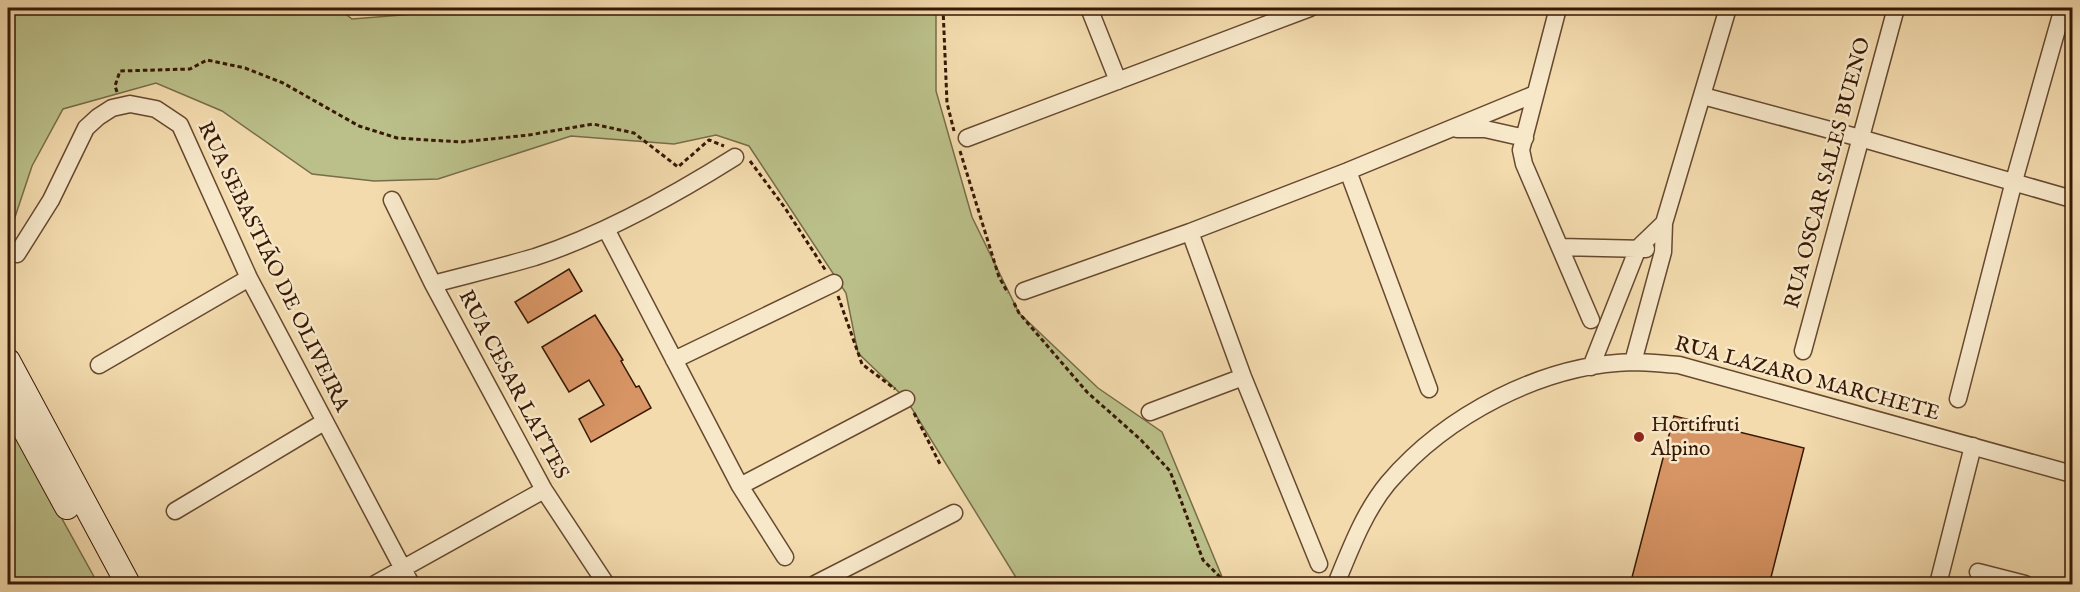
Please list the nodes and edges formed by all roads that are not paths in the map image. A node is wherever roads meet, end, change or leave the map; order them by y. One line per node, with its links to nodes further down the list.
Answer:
1 (1089, 8): 7 (street)
2 (1310, 8): 7 (street)
3 (1558, 8): 8 (street)
4 (1728, 8): 9 (street)
5 (1896, 8): 12 (street, RUA OSCAR SALES BUENO)
6 (2063, 8): 16 (street)
7 (1118, 81): 13 (street)
8 (1535, 94): 10 (street); 11 (street)
9 (1703, 96): 12 (street); 19 (street)
10 (1453, 129): 11 (street); 15 (street)
11 (1525, 138): 22 (street)
12 (1860, 138): 16 (street); 31 (street, RUA OSCAR SALES BUENO)
13 (960, 139)
14 (736, 154): 20 (street)
15 (1348, 171): 21 (street); 38 (street)
16 (2014, 181): 18 (street); 41 (street)
17 (392, 200): 28 (street, RUA CESAR LATTES)
18 (2073, 200)
19 (1664, 223): 23 (street); 24 (street)
20 (606, 229): 28 (street); 32 (street)
21 (1190, 232): 29 (street); 37 (street)
22 (1560, 247): 23 (street); 30 (street)
23 (1638, 248): 24 (street); 36 (street)
24 (1663, 252): 34 (street)
25 (17, 254): 26 (street, RUA SEBASTIÃO DE OLIVEIRA)
26 (249, 278): 35 (street); 43 (street, RUA SEBASTIÃO DE OLIVEIRA)
27 (834, 283): 32 (street)
28 (433, 284): 47 (street, RUA CESAR LATTES)
29 (1024, 291)
30 (1591, 320)
31 (1803, 351)
32 (674, 360): 46 (street)
33 (8, 361): 55 (main road)
34 (1632, 362): 36 (street, RUA LAZARO MARCHETE); 44 (street, RUA LAZARO MARCHETE)
35 (99, 365)
36 (1591, 367): 60 (street, RUA LAZARO MARCHETE)
37 (1243, 377): 42 (street); 51 (street)
38 (1429, 389)
39 (8, 399): 54 (main road)
40 (906, 399): 46 (street)
41 (1958, 399)
42 (1150, 412)
43 (324, 422): 48 (street); 52 (street, RUA SEBASTIÃO DE OLIVEIRA)
44 (1973, 446): 45 (street, RUA LAZARO MARCHETE); 61 (street)
45 (2073, 474)
46 (740, 486): 50 (street)
47 (544, 490): 52 (street); 58 (street, RUA CESAR LATTES)
48 (176, 511)
49 (954, 513): 59 (street)
50 (786, 556)
51 (1319, 564)
52 (402, 569): 56 (street); 57 (street, RUA SEBASTIÃO DE OLIVEIRA)
53 (1978, 572): 62 (street)
54 (111, 585)
55 (128, 585)
56 (375, 585)
57 (411, 585)
58 (606, 585)
59 (815, 585)
60 (1336, 585)
61 (1938, 585)
62 (2025, 585)

